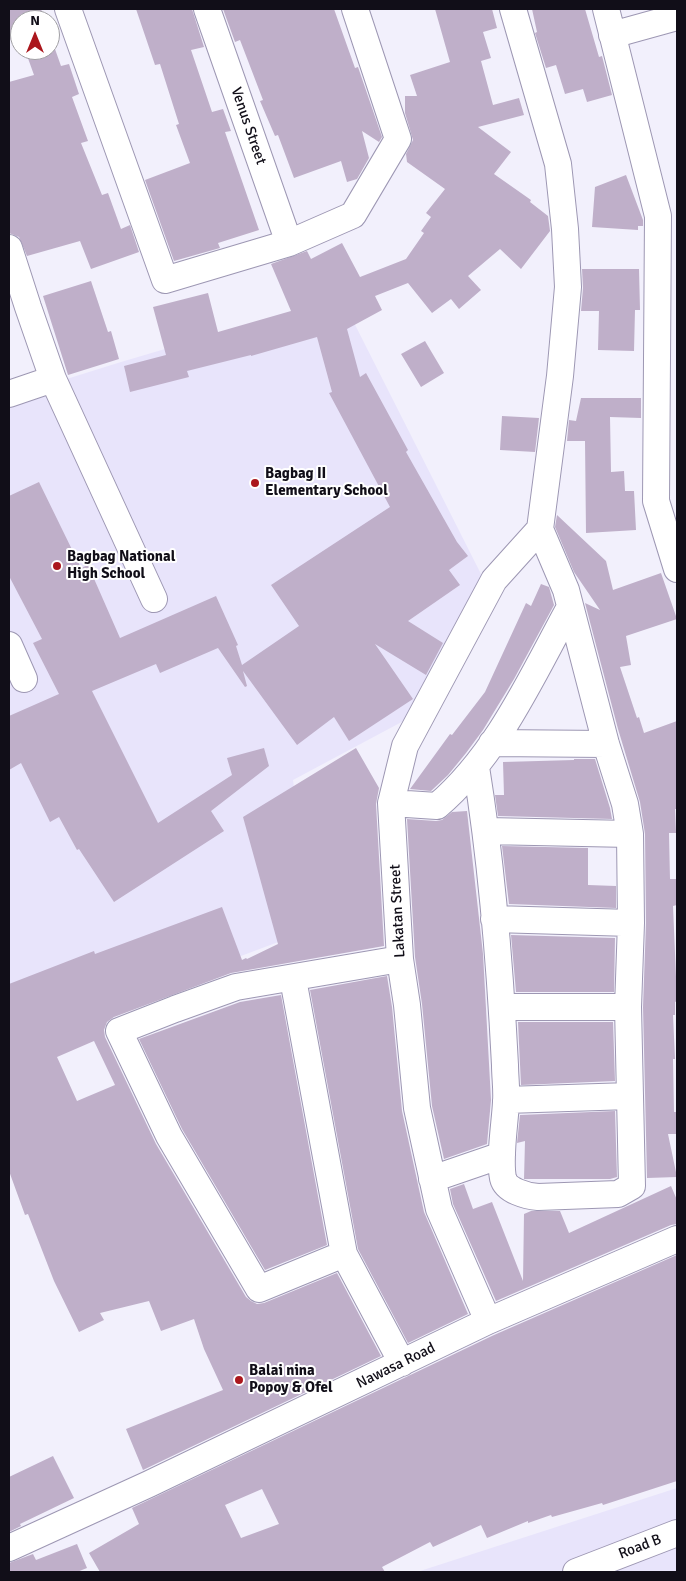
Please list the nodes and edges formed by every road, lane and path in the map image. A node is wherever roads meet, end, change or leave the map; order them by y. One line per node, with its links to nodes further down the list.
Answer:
1 (68, 9): 8 (street)
2 (207, 9): 8 (street, Venus Street)
3 (355, 9): 8 (street)
4 (514, 9): 13 (street)
5 (606, 9): 7 (street)
6 (677, 17): 7 (street)
7 (612, 35): 14 (street)
8 (288, 243)
9 (9, 248): 10 (street)
10 (18, 310): 11 (street)
11 (53, 379): 12 (street); 15 (street)
12 (9, 394)
13 (540, 529): 16 (street); 22 (street, Lakatan Street)
14 (677, 569)
15 (154, 599)
16 (570, 607): 19 (street); 20 (street)
17 (9, 645): 18 (street)
18 (24, 679)
19 (492, 743): 20 (street); 21 (street)
20 (606, 744): 24 (street)
21 (476, 767): 22 (street); 23 (street)
22 (391, 803): 27 (street, Lakatan Street)
23 (486, 831): 24 (street); 25 (street)
24 (630, 834): 26 (street)
25 (494, 919): 26 (street); 29 (street)
26 (631, 923): 30 (street)
27 (400, 959): 28 (street); 34 (street, Lakatan Street)
28 (293, 978): 36 (street); 36 (street)
29 (502, 1007): 30 (street); 32 (street)
30 (628, 1007): 31 (street)
31 (630, 1096): 32 (street); 33 (street)
32 (506, 1100): 33 (street)
33 (502, 1155): 34 (street)
34 (432, 1179): 37 (street, Lakatan Street)
35 (677, 1239): 37 (street, Nawasa Road)
36 (344, 1254): 38 (street)
37 (488, 1321): 38 (street, Nawasa Road)
38 (402, 1363): 40 (street, Nawasa Road)
39 (677, 1533): 41 (street, Road B)
40 (9, 1548)
41 (576, 1572)

